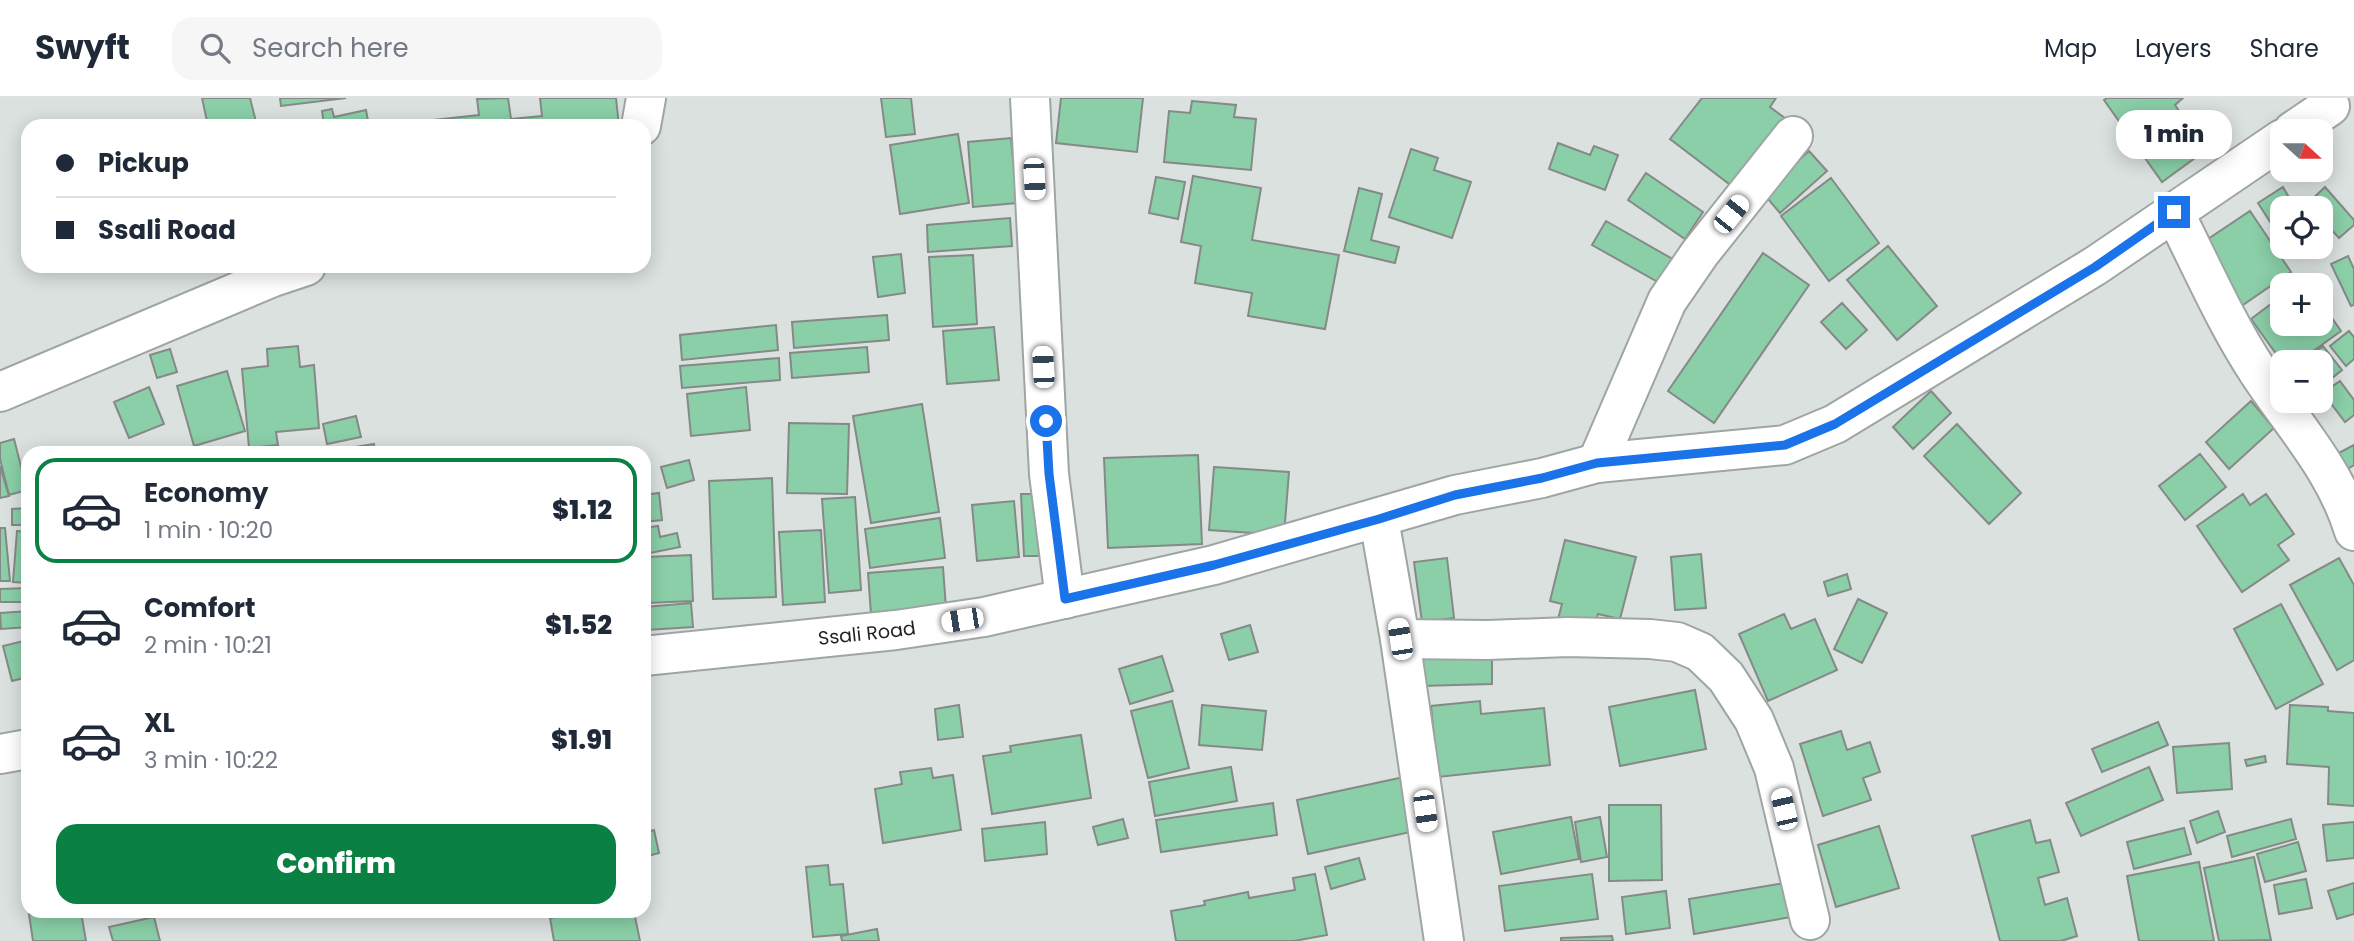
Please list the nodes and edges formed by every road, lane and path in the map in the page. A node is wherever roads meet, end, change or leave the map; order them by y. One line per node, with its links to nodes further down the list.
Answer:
1 (646, 98): 4 (street)
2 (1030, 98): 14 (street)
3 (2337, 108): 5 (street)
4 (642, 119)
5 (2316, 119)
6 (1793, 136): 11 (street)
7 (2270, 147): 8 (street, Ssali Road)
8 (2174, 212): 11 (street, Ssali Road); 13 (street)
9 (285, 273): 10 (street)
10 (0, 391)
11 (1597, 463): 12 (street, Ssali Road)
12 (1379, 519): 14 (street, Ssali Road); 15 (street)
13 (2354, 531)
14 (1065, 599): 16 (street, Ssali Road)
15 (1400, 639): 19 (street); 20 (street)
16 (651, 655)
17 (21, 750): 18 (street)
18 (0, 754)
19 (1810, 920)
20 (1444, 941)

